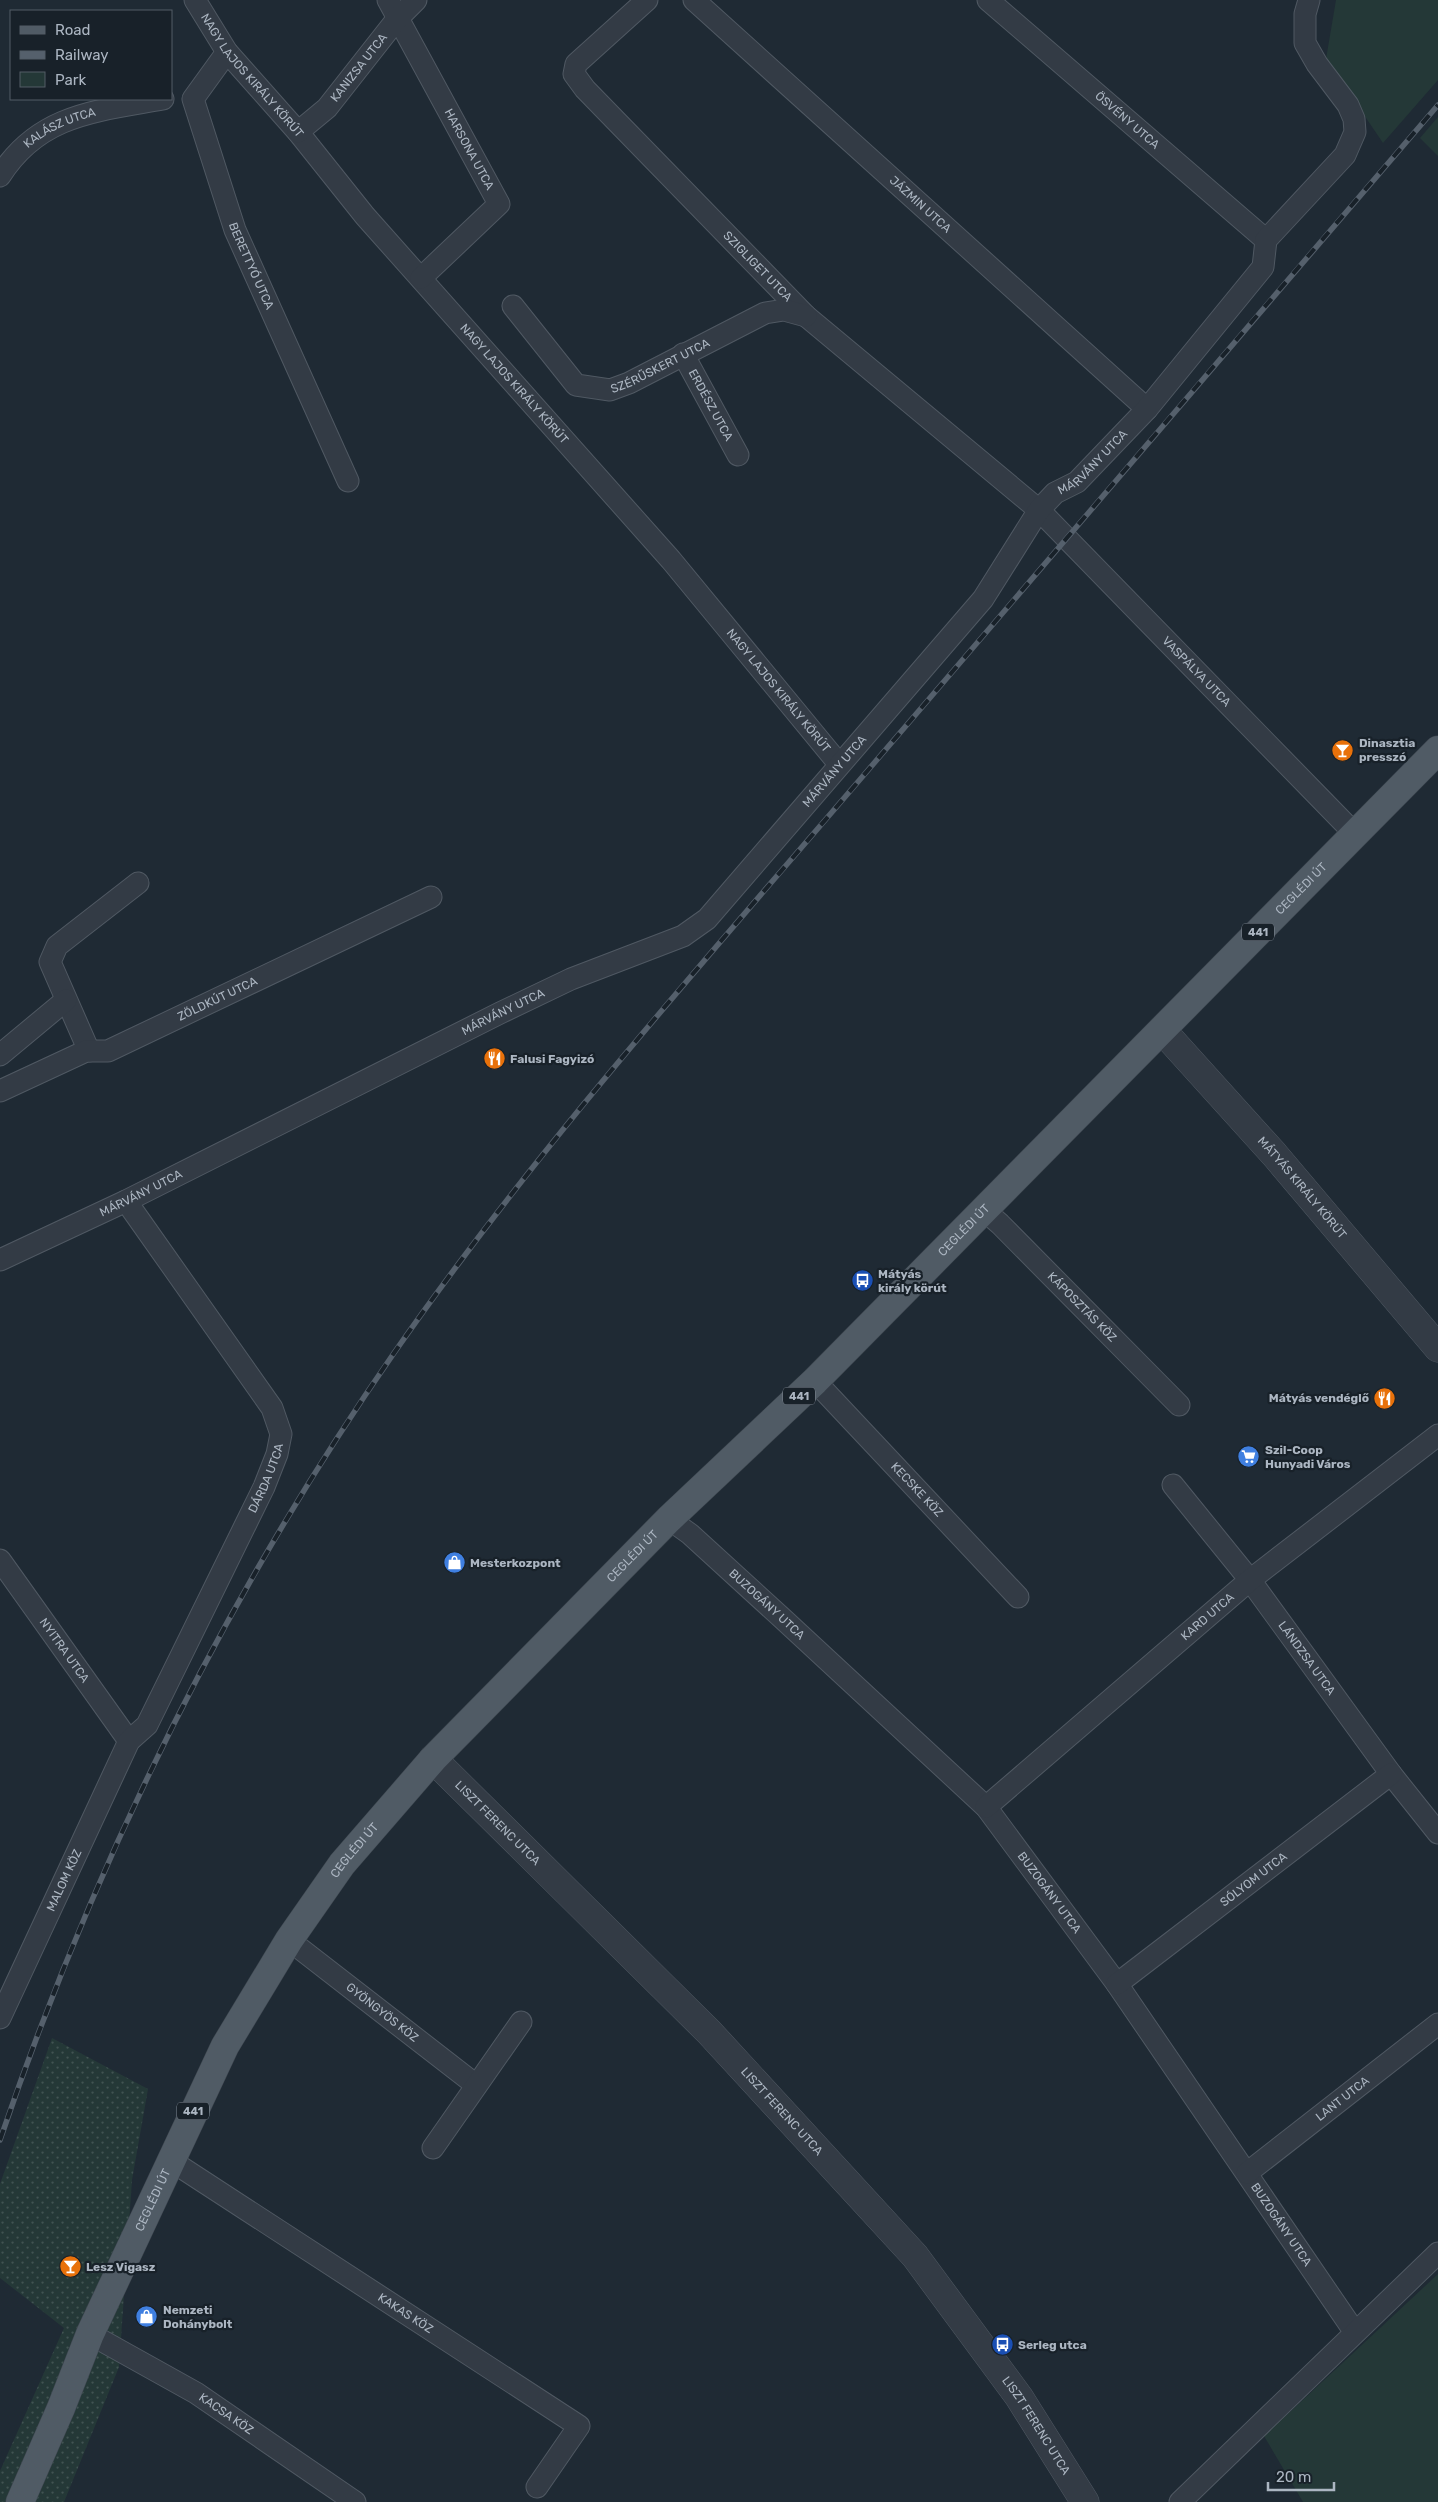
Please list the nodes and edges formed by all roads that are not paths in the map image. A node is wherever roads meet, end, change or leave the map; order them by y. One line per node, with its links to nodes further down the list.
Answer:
1 (195, 0): 8 (street, NAGY LAJOS KIRÁLY KÖRÚT)
2 (416, 0): 7 (street, KANIZSA UTCA)
3 (647, 0): 17 (street, SZIGLIGET UTCA)
4 (694, 0): 19 (street, JÁZMIN UTCA)
5 (988, 0): 14 (street, ÖSVÉNY UTCA)
6 (1309, 0): 14 (street)
7 (392, 9): 12 (street, KANIZSA UTCA); 15 (street, HARSONA UTCA)
8 (227, 52): 10 (street); 12 (street, NAGY LAJOS KIRÁLY KÖRÚT)
9 (172, 99): 10 (street)
10 (193, 99): 21 (street, BERETTYÓ UTCA)
11 (158, 100): 13 (street, KALÁSZ UTCA)
12 (298, 132): 15 (street, NAGY LAJOS KIRÁLY KÖRÚT)
13 (0, 176)
14 (1266, 240): 19 (street, MÁRVÁNY UTCA)
15 (421, 278): 24 (street, NAGY LAJOS KIRÁLY KÖRÚT)
16 (513, 306): 18 (street, SZÉRŰSKERT UTCA)
17 (806, 316): 18 (street, SZÉRŰSKERT UTCA); 22 (street, SZIGLIGET UTCA)
18 (683, 354): 20 (street, ERDÉSZ UTCA)
19 (1147, 409): 22 (street, MÁRVÁNY UTCA)
20 (738, 455)
21 (348, 481)
22 (1039, 510): 24 (street, MÁRVÁNY UTCA); 25 (street, VASPÁLYA UTCA)
23 (1438, 750): 25 (main road, CEGLÉDI ÚT / 441)
24 (839, 764): 33 (street, MÁRVÁNY UTCA)
25 (1355, 834): 29 (main road, CEGLÉDI ÚT / 441)
26 (138, 883): 28 (street)
27 (431, 897): 30 (street, ZÖLDKÚT UTCA)
28 (66, 1000): 30 (street); 31 (street)
29 (1162, 1030): 34 (main road, CEGLÉDI ÚT / 441); 36 (street, MÁTYÁS KIRÁLY KÖRÚT)
30 (89, 1051): 32 (street, ZÖLDKÚT UTCA)
31 (0, 1055)
32 (0, 1091)
33 (126, 1202): 35 (street, MÁRVÁNY UTCA); 45 (street, DÁRDA UTCA)
34 (984, 1210): 37 (main road, CEGLÉDI ÚT / 441); 38 (street, KÁPOSZTÁS KÖZ)
35 (0, 1260)
36 (1438, 1348)
37 (815, 1381): 41 (main road, CEGLÉDI ÚT / 441); 44 (street, KECSKE KÖZ)
38 (1179, 1405)
39 (1438, 1435): 43 (street, KARD UTCA)
40 (1173, 1485): 43 (street, LÁNDZSA UTCA)
41 (669, 1518): 46 (main road, CEGLÉDI ÚT / 441); 48 (street, BUZOGÁNY UTCA)
42 (0, 1560): 45 (street, NYITRA UTCA)
43 (1250, 1580): 47 (street, LÁNDZSA UTCA); 48 (street, KARD UTCA)
44 (1018, 1597)
45 (129, 1741): 52 (street, MALOM KÖZ)
46 (433, 1759): 50 (main road, CEGLÉDI ÚT / 441); 65 (street, LISZT FERENC UTCA)
47 (1391, 1774): 49 (street, LÁNDZSA UTCA); 51 (street, SÓLYOM UTCA)
48 (986, 1807): 51 (street, BUZOGÁNY UTCA)
49 (1436, 1825)
50 (289, 1940): 55 (street, GYÖNGYÖS KÖZ); 57 (main road, CEGLÉDI ÚT / 441)
51 (1117, 1984): 58 (street, BUZOGÁNY UTCA)
52 (0, 2018)
53 (521, 2022): 55 (street)
54 (1438, 2024): 58 (street, LANT UTCA)
55 (476, 2085): 56 (street)
56 (433, 2148)
57 (170, 2160): 61 (main road, CEGLÉDI ÚT / 441); 62 (street, KAKAS KÖZ)
58 (1247, 2173): 60 (street, BUZOGÁNY UTCA)
59 (1438, 2253): 60 (street)
60 (1354, 2332): 66 (street)
61 (90, 2334): 63 (main road, CEGLÉDI ÚT / 441); 64 (street, KACSA KÖZ)
62 (537, 2487)
63 (20, 2502)
64 (355, 2502)
65 (1085, 2502)
66 (1180, 2502)

